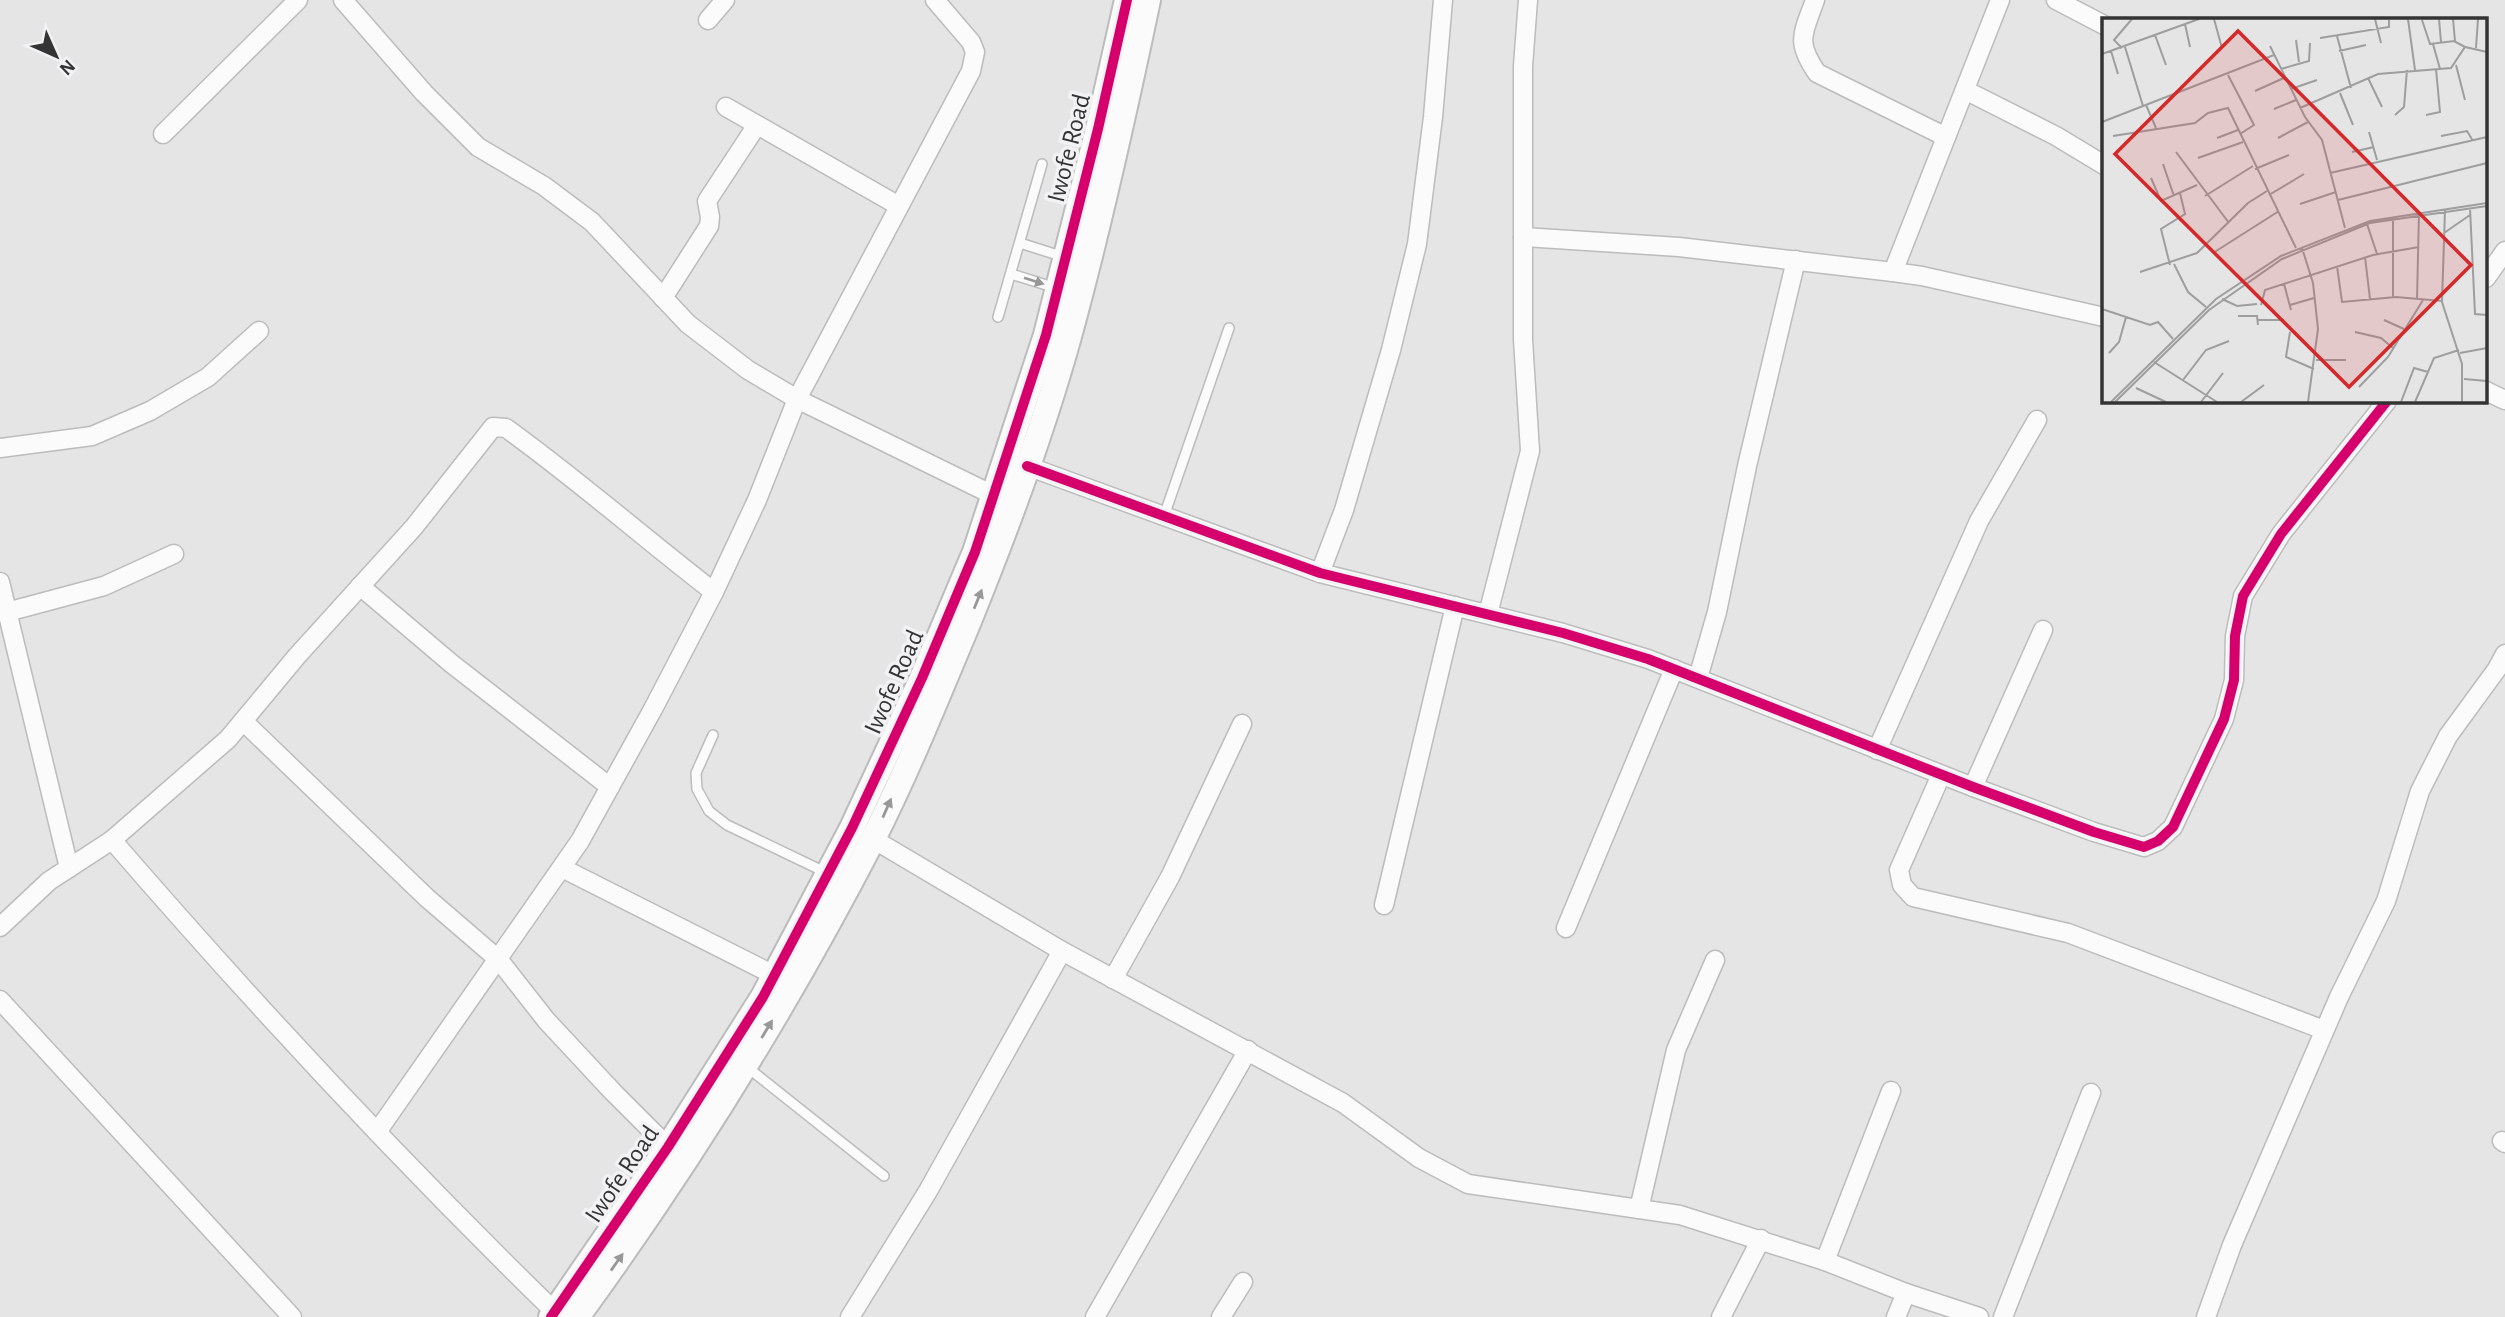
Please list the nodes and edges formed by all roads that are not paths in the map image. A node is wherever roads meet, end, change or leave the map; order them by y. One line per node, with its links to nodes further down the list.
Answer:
1 (298, 0): 17 (street)
2 (343, 0): 31 (street)
3 (724, 0): 12 (street)
4 (935, 0): 21 (street)
5 (1127, 0): 25 (street, Iwofe Road)
6 (1148, 0): 42 (street, Iwofe Road)
7 (1443, 0): 46 (street)
8 (1528, 0): 22 (street)
9 (1815, 0): 18 (street)
10 (2000, 0): 14 (street)
11 (2056, 0): 13 (street)
12 (708, 20)
13 (2102, 24)
14 (1965, 90): 18 (street); 20 (street)
15 (726, 107): 16 (street)
16 (758, 125): 21 (street); 31 (street)
17 (163, 134)
18 (1946, 137): 27 (street)
19 (1042, 164): 23 (lane)
20 (2102, 164)
21 (899, 206): 37 (street)
22 (1523, 237): 26 (street); 52 (street)
23 (1020, 243): 25 (lane); 28 (lane)
24 (2505, 251): 29 (street)
25 (1065, 258): 30 (street, Iwofe Road)
26 (1796, 260): 27 (street); 56 (street)
27 (1893, 272): 33 (street)
28 (1011, 274): 30 (lane, one-way to 30); 32 (lane)
29 (2488, 275)
30 (1057, 289): 43 (street, Iwofe Road)
31 (663, 298): 37 (street)
32 (998, 317)
33 (2102, 317)
34 (1229, 327): 44 (lane)
35 (259, 331): 41 (street)
36 (2488, 391): 38 (street)
37 (797, 399): 43 (street); 49 (street)
38 (2505, 400)
39 (2386, 402): 63 (street)
40 (2037, 420): 60 (street)
41 (0, 448)
42 (1027, 466): 44 (street); 64 (street, Iwofe Road, one-way to 42)
43 (995, 496): 68 (street, Iwofe Road)
44 (1164, 516): 46 (street)
45 (174, 554): 51 (street)
46 (1321, 573): 50 (street)
47 (0, 582): 51 (street)
48 (360, 586): 49 (street); 57 (street); 62 (street)
49 (713, 592): 62 (street)
50 (1455, 606): 52 (street); 69 (street)
51 (7, 612): 66 (street)
52 (1488, 614): 55 (street)
53 (2043, 630): 63 (street)
54 (2505, 654): 78 (street)
55 (1674, 669): 56 (street); 71 (street)
56 (1698, 678): 60 (street)
57 (243, 721): 65 (street); 73 (street)
58 (1242, 724): 76 (street)
59 (713, 735): 68 (lane)
60 (1877, 750): 61 (street)
61 (1941, 775): 63 (street); 78 (street)
62 (610, 787): 67 (street)
63 (1973, 787)
64 (873, 839): 72 (street); 80 (street, Iwofe Road, one-way to 64)
65 (111, 840): 66 (street); 83 (street)
66 (69, 868): 70 (street)
67 (562, 868): 73 (street); 75 (street)
68 (829, 873): 75 (street, Iwofe Road)
69 (1384, 905)
70 (0, 927)
71 (1566, 928)
72 (1062, 951): 76 (street); 94 (street)
73 (499, 960): 83 (street); 84 (street)
74 (1715, 960): 87 (street)
75 (774, 975): 84 (street, Iwofe Road)
76 (1113, 979): 79 (street)
77 (0, 1000): 93 (street)
78 (2324, 1030): 101 (street)
79 (1248, 1050): 87 (street); 95 (street)
80 (746, 1065): 85 (lane); 86 (street, Iwofe Road)
81 (1891, 1091): 89 (street)
82 (2091, 1093): 100 (street)
83 (377, 1132): 92 (street)
84 (668, 1147): 86 (street, Iwofe Road)
85 (884, 1176)
86 (644, 1202): 92 (street, Iwofe Road)
87 (1639, 1209): 88 (street)
88 (1760, 1239): 89 (street); 97 (street)
89 (1825, 1261): 91 (street)
90 (1243, 1282): 96 (street)
91 (1906, 1293): 98 (street); 99 (street)
92 (561, 1315)
93 (292, 1317)
94 (850, 1317)
95 (1095, 1317)
96 (1221, 1317)
97 (1721, 1317)
98 (1896, 1317)
99 (1979, 1317)
100 (2003, 1317)
101 (2206, 1317)

